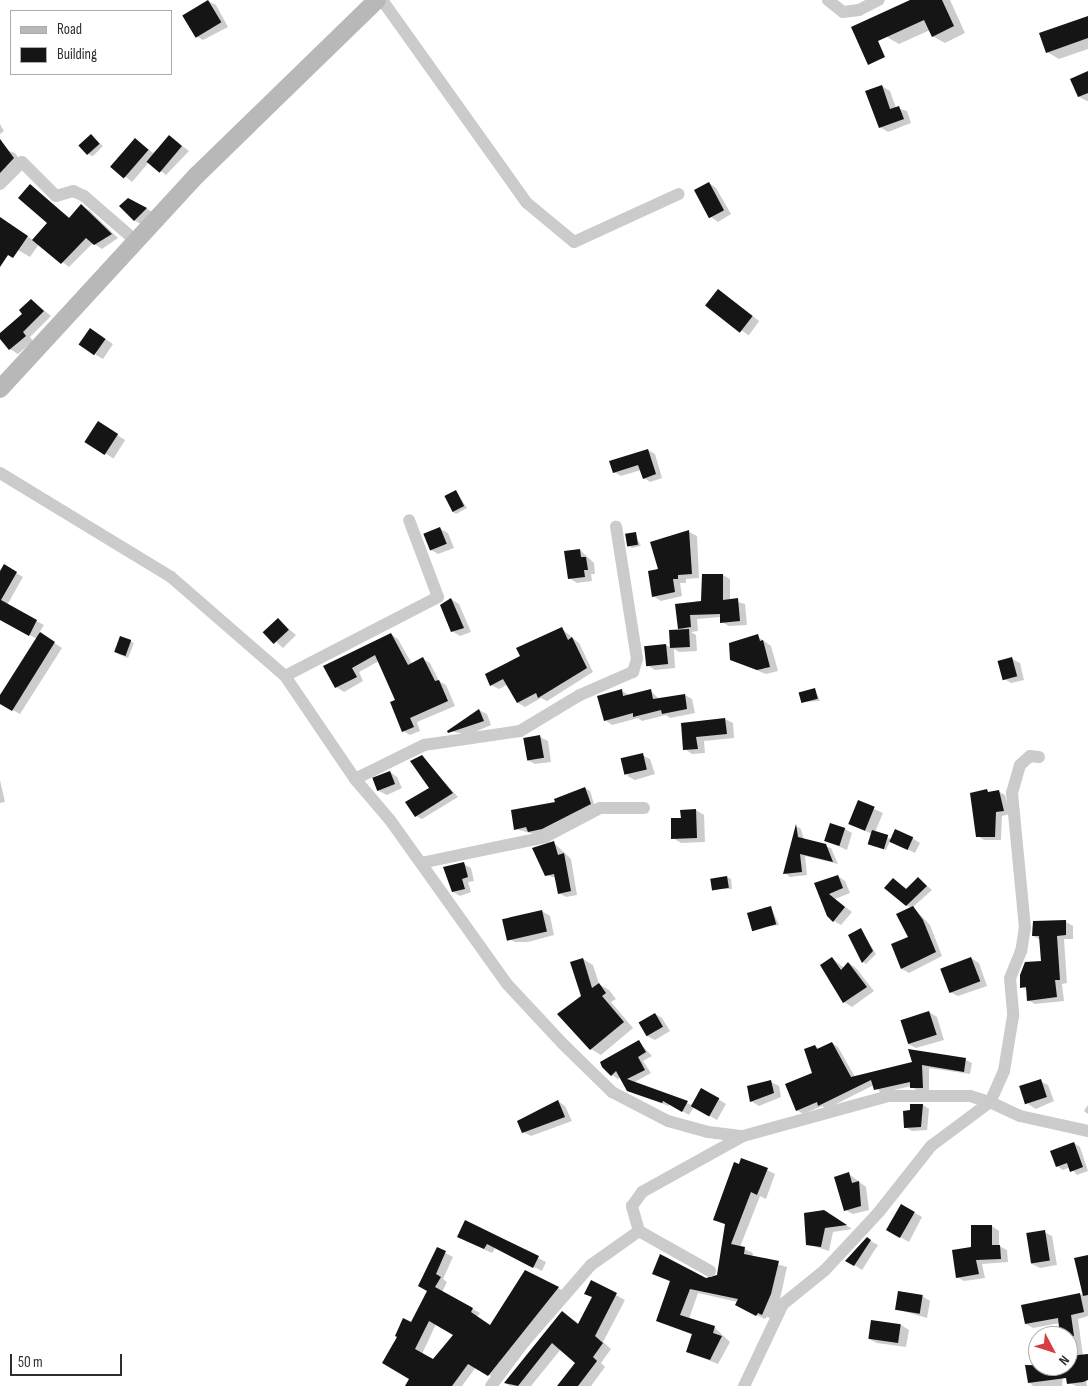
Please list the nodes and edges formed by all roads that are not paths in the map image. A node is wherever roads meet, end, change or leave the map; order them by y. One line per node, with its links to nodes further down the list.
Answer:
1 (377, 0): 7 (street)
2 (382, 0): 6 (street)
3 (828, 0): 4 (street)
4 (879, 0)
5 (0, 184): 7 (street)
6 (679, 194)
7 (136, 241): 8 (street)
8 (0, 389)
9 (0, 473): 12 (street)
10 (409, 520): 12 (street)
11 (616, 527): 14 (street)
12 (285, 676): 14 (street)
13 (1039, 756): 17 (street)
14 (355, 779): 16 (street)
15 (644, 808): 16 (street)
16 (421, 863): 19 (street)
17 (990, 1102): 18 (street); 19 (street); 23 (street)
18 (1088, 1131)
19 (743, 1136): 20 (street)
20 (639, 1231): 21 (street); 22 (street)
21 (710, 1271)
22 (492, 1386)
23 (744, 1386)

